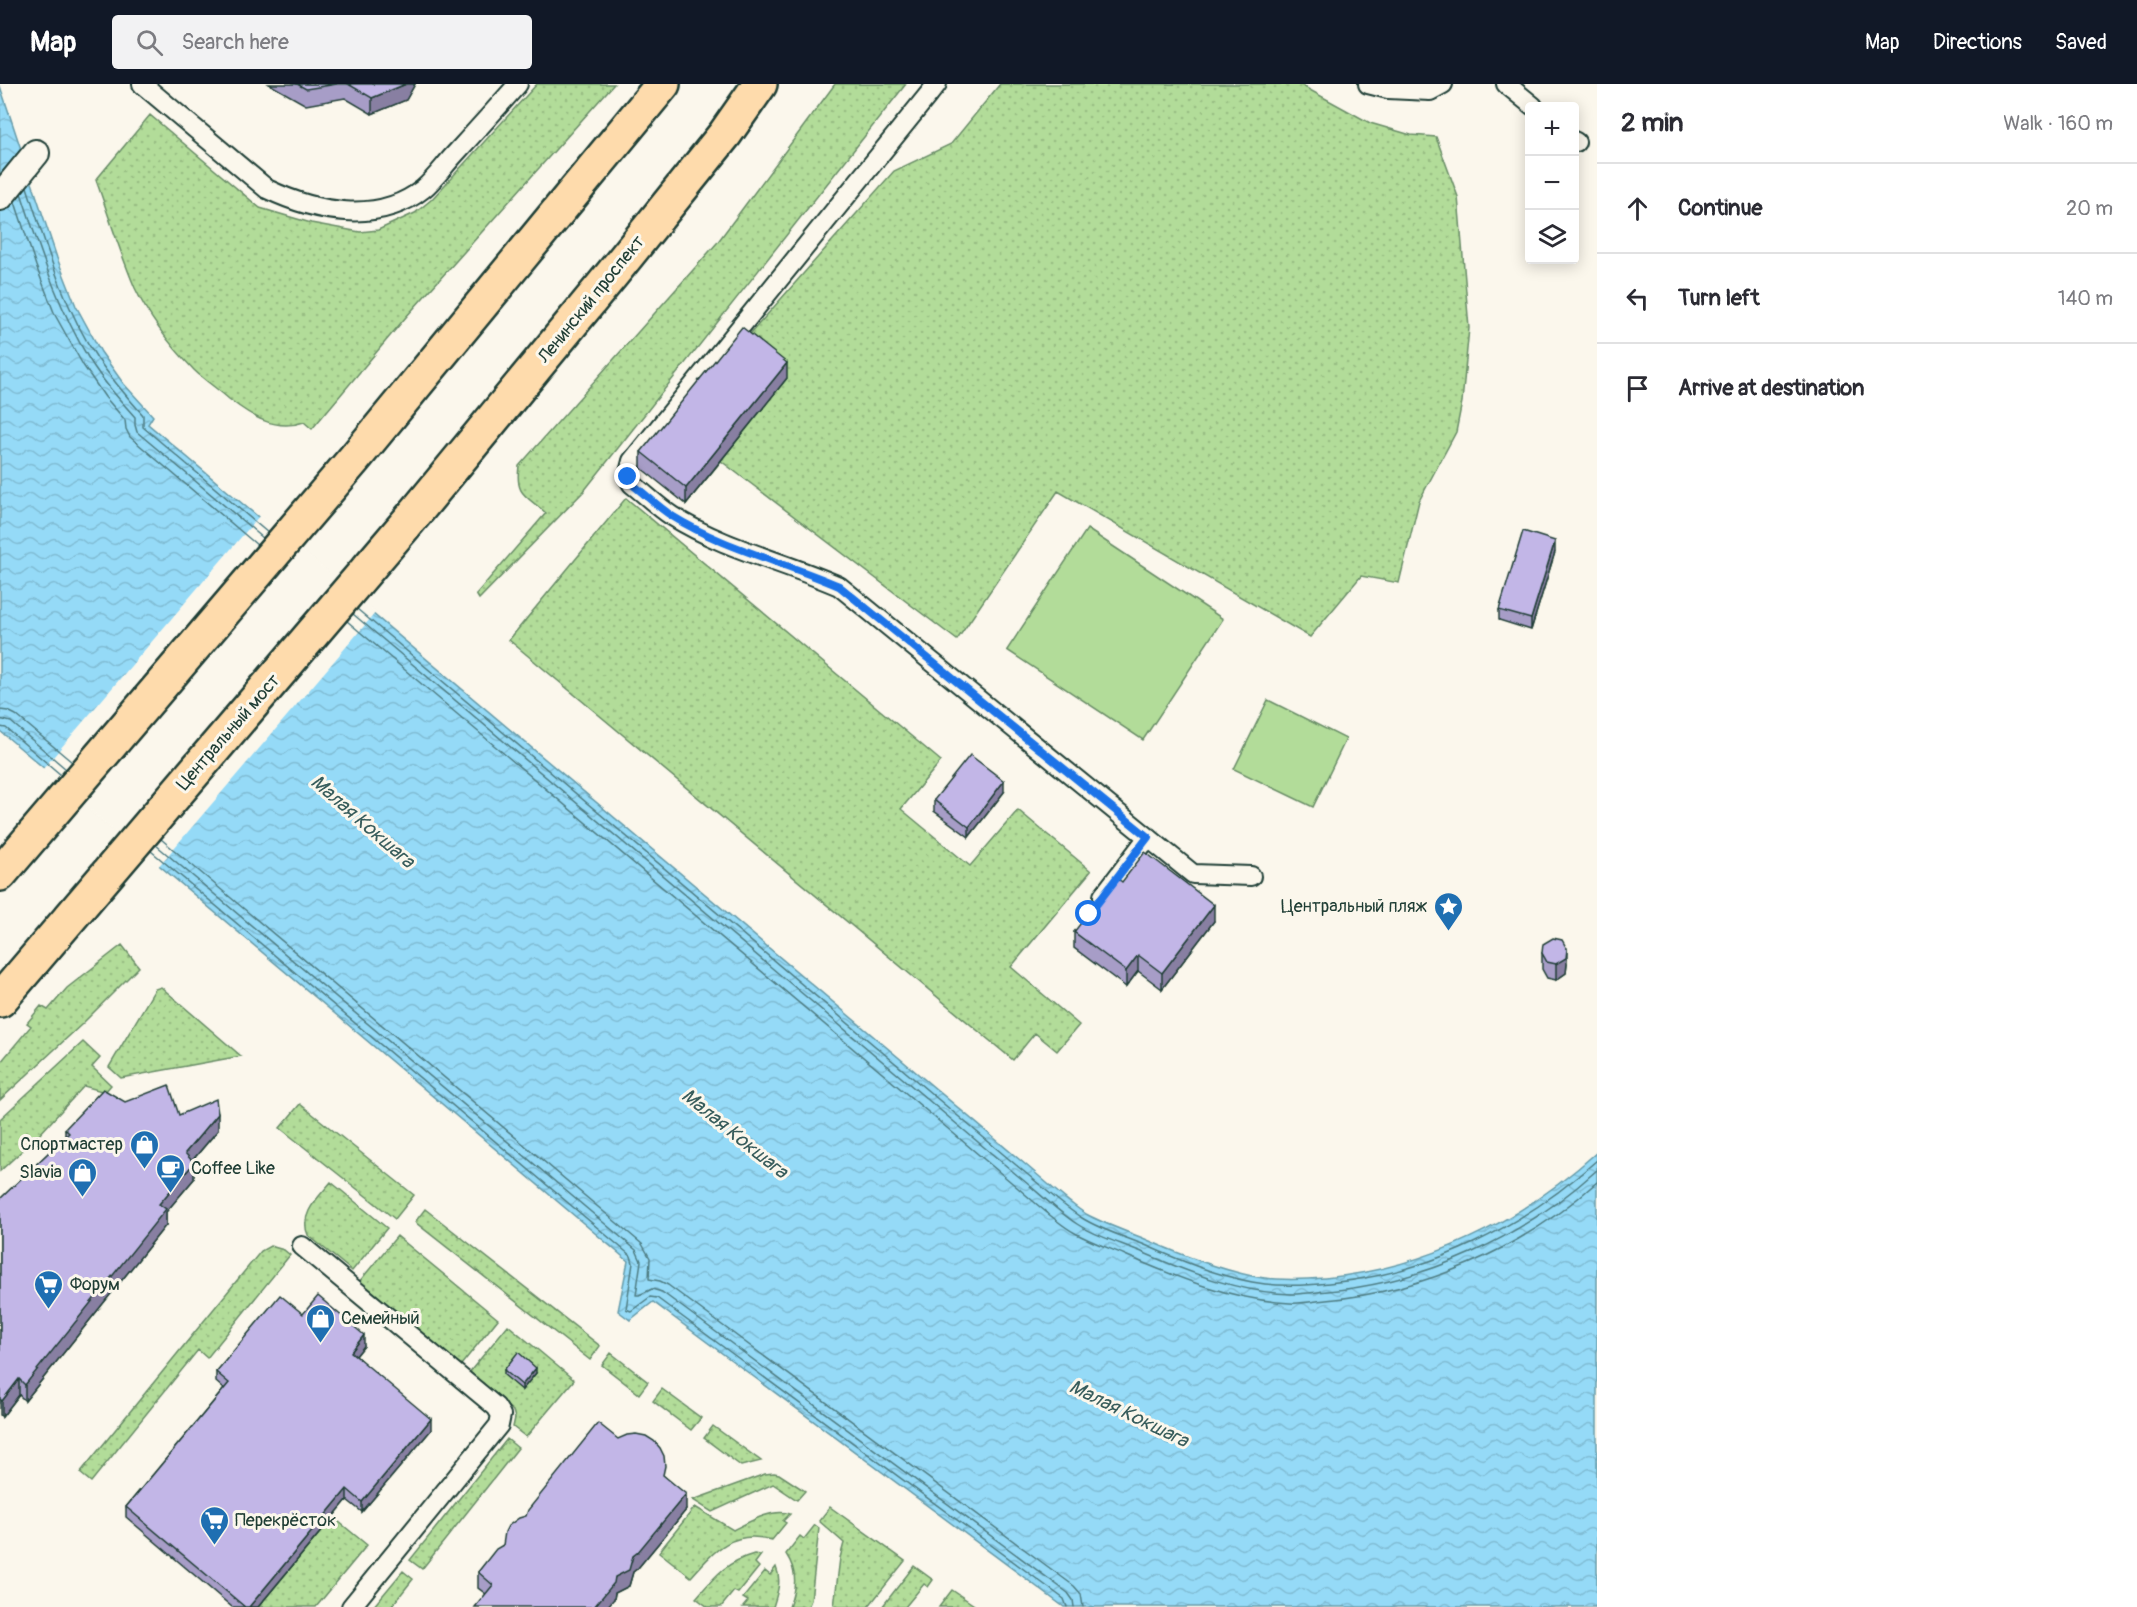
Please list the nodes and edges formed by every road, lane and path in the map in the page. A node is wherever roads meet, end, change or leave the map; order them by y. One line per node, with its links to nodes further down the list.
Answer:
1 (142, 84): 2 (lane)
2 (518, 84)
3 (663, 84): 14 (main road)
4 (760, 84): 12 (main road, Ленинский проспект)
5 (938, 84): 13 (lane)
6 (1368, 84): 7 (lane)
7 (1443, 84)
8 (1506, 84): 9 (lane)
9 (1528, 102)
10 (36, 153): 11 (street)
11 (0, 197)
12 (417, 511): 17 (main road, Центральный мост)
13 (1148, 837): 15 (lane); 16 (lane)
14 (0, 874)
15 (1251, 876)
16 (1089, 914)
17 (0, 1000)
18 (302, 1246): 19 (lane)
19 (351, 1607)

